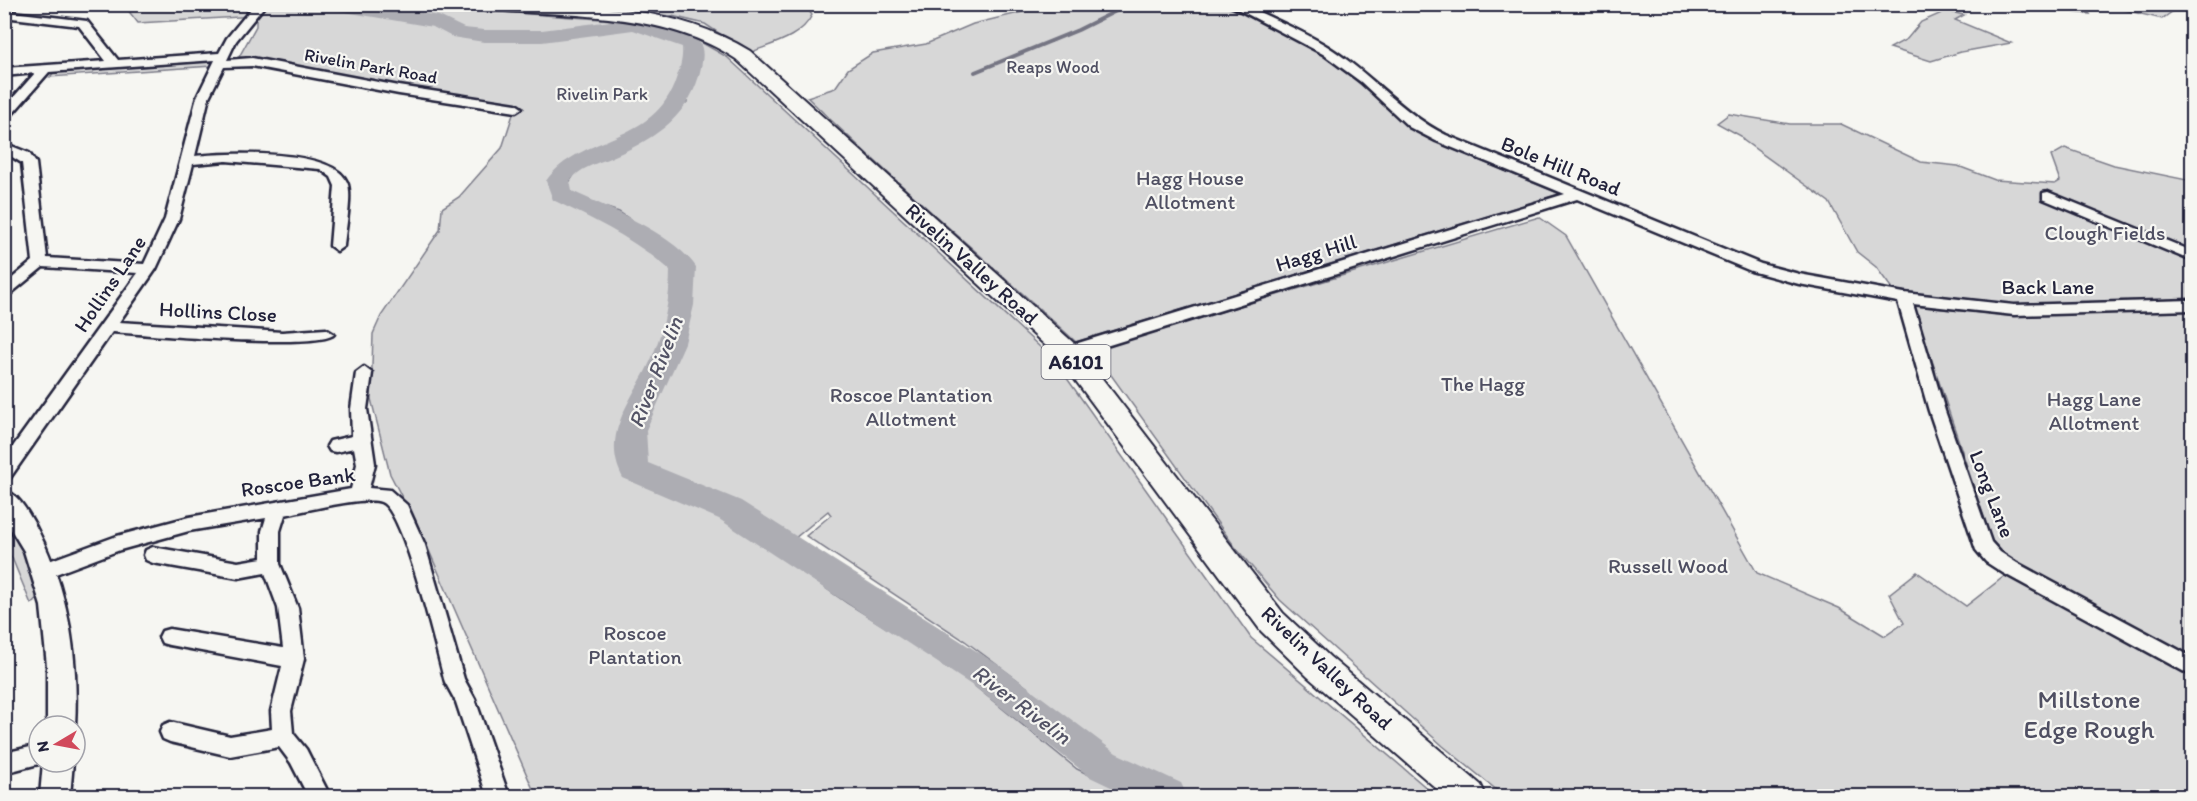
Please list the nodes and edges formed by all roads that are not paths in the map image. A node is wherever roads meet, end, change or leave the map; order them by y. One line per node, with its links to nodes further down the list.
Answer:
1 (261, 4): 5 (street, Hollins Lane)
2 (475, 4): 24 (main road, Rivelin Valley Road / A6101)
3 (1233, 4): 13 (street, Bole Hill Road)
4 (4, 14): 6 (street)
5 (221, 60): 6 (street, Rivelin Park Road); 9 (street, Rivelin Park Road); 12 (street, Hollins Lane)
6 (115, 64): 7 (street, Rivelin Park Road)
7 (45, 69): 8 (street, Rivelin Park Road); 10 (street)
8 (4, 72)
9 (516, 108)
10 (4, 116)
11 (4, 147): 17 (street)
12 (187, 161): 15 (street); 18 (street, Hollins Lane)
13 (1576, 195): 20 (street, Bole Hill Road); 24 (street, Hagg Hill)
14 (2048, 196): 16 (street)
15 (337, 246)
16 (2193, 256)
17 (40, 262): 18 (street); 19 (street)
18 (149, 269): 22 (street, Hollins Lane)
19 (4, 294)
20 (1904, 298): 21 (street, Back Lane); 37 (street, Long Lane)
21 (2193, 305)
22 (108, 327): 23 (street, Hollins Close); 28 (street, Hollins Lane)
23 (326, 334)
24 (1068, 352): 47 (main road, Rivelin Valley Road / A6101)
25 (364, 373): 26 (street)
26 (361, 440): 27 (street); 29 (street)
27 (336, 446)
28 (4, 473)
29 (359, 495): 31 (street, Roscoe Bank); 46 (street, Roscoe Bank)
30 (4, 499): 34 (main road)
31 (278, 508): 33 (street); 34 (street, Roscoe Bank)
32 (153, 555): 33 (street)
33 (272, 564): 36 (street)
34 (45, 570): 38 (main road)
35 (170, 637): 36 (street)
36 (294, 660): 40 (street)
37 (2193, 667)
38 (61, 714)
39 (170, 732): 40 (street)
40 (283, 737): 45 (street)
41 (27, 758): 42 (street)
42 (4, 763)
43 (57, 774): 44 (main road)
44 (55, 796)
45 (319, 796)
46 (498, 796)
47 (1469, 796)

